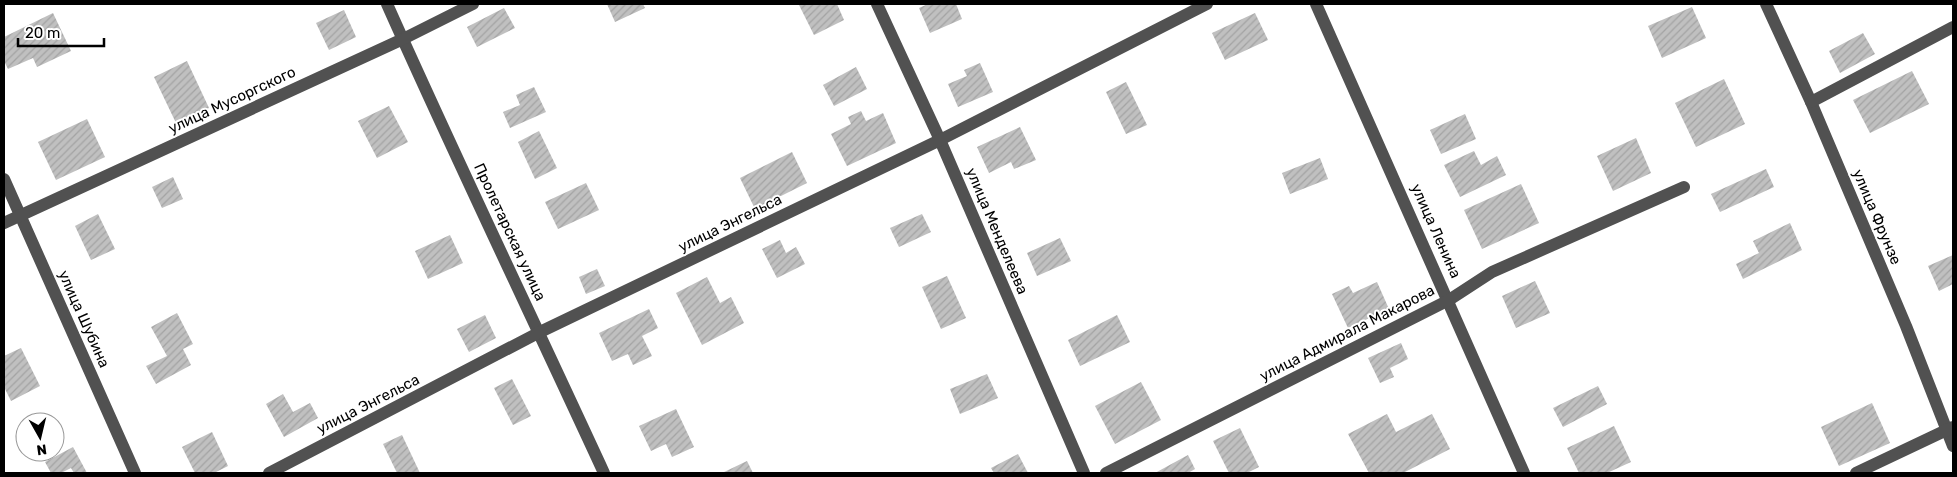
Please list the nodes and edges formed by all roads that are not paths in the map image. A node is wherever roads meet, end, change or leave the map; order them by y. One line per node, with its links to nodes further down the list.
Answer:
1 (387, 4): 8 (street, Пролетарская улица)
2 (474, 4): 8 (street, улица Мусоргского)
3 (877, 4): 10 (street, улица Менделеева)
4 (1207, 4): 10 (street, улица Энгельса)
5 (1316, 4): 15 (street, улица Ленина)
6 (1766, 4): 9 (street, улица Фрунзе)
7 (1953, 27): 9 (street)
8 (403, 39): 13 (street, улица Мусоргского); 16 (street, Пролетарская улица)
9 (1811, 102): 17 (street, улица Фрунзе)
10 (940, 140): 16 (street, улица Энгельса); 22 (street, улица Менделеева)
11 (4, 179): 13 (street, улица Шубина)
12 (1684, 187): 15 (street, улица Адмирала Макарова)
13 (20, 215): 14 (street, улица Мусоргского); 19 (street, улица Шубина)
14 (4, 223)
15 (1449, 300): 23 (street, улица Адмирала Макарова); 24 (street, улица Ленина)
16 (540, 332): 20 (street, улица Энгельса); 21 (street, Пролетарская улица)
17 (1950, 429): 18 (street, улица Фрунзе); 25 (street)
18 (1953, 446)
19 (135, 473)
20 (269, 473)
21 (604, 473)
22 (1084, 473)
23 (1106, 473)
24 (1524, 473)
25 (1856, 473)

